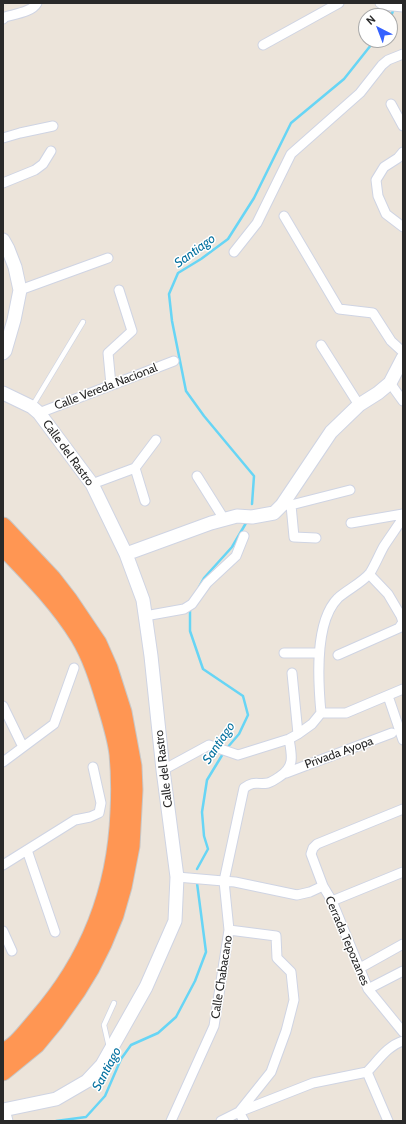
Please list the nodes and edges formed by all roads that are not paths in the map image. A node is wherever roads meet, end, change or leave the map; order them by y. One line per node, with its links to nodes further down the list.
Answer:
1 (37, 3): 5 (street)
2 (339, 3): 6 (street)
3 (382, 4): 4 (street)
4 (403, 8)
5 (3, 19)
6 (263, 45)
7 (403, 54): 18 (street)
8 (391, 104): 10 (street)
9 (53, 126): 11 (street)
10 (403, 126)
11 (3, 138)
12 (51, 151): 14 (street)
13 (403, 152): 16 (street)
14 (3, 183)
15 (284, 216): 24 (street)
16 (403, 227)
17 (5, 246): 20 (main road)
18 (234, 252)
19 (108, 258): 20 (street)
20 (20, 290): 25 (main road)
21 (119, 290): 29 (street)
22 (83, 322): 33 (lane)
23 (321, 345): 32 (street)
24 (403, 352)
25 (3, 353)
26 (403, 358): 28 (main road)
27 (174, 361): 29 (street, Calle Vereda Nacional)
28 (390, 383): 31 (street); 32 (main road)
29 (111, 384): 33 (street, Calle Vereda Nacional)
30 (3, 393): 33 (main road, Calle del Rastro)
31 (403, 401)
32 (359, 405): 40 (main road)
33 (35, 410): 37 (main road, Calle del Rastro)
34 (156, 440): 35 (street)
35 (135, 468): 37 (street); 39 (street)
36 (197, 476): 43 (street)
37 (92, 484): 49 (main road, Calle del Rastro)
38 (350, 490): 40 (street)
39 (145, 501)
40 (286, 505): 43 (main road); 47 (street)
41 (403, 514): 44 (street)
42 (403, 518): 50 (street)
43 (224, 519): 49 (main road)
44 (351, 523)
45 (3, 526): 91 (highway)
46 (244, 536): 51 (street)
47 (316, 538)
48 (3, 547): 90 (highway)
49 (126, 554): 51 (main road, Calle del Rastro)
50 (369, 574): 53 (street); 54 (street)
51 (145, 616): 68 (main road, Calle del Rastro)
52 (284, 653): 53 (street)
53 (318, 653): 60 (street)
54 (338, 655)
55 (74, 668): 65 (street)
56 (292, 673): 62 (street)
57 (403, 689): 58 (street)
58 (388, 696): 60 (street); 64 (street)
59 (3, 706): 65 (street)
60 (321, 713): 62 (street)
61 (392, 733): 69 (street, Privada Ayopa)
62 (298, 734): 63 (street)
63 (289, 739): 68 (street); 69 (street)
64 (403, 740)
65 (23, 747): 66 (street)
66 (3, 762)
67 (93, 767): 71 (street)
68 (163, 770): 74 (main road, Calle del Rastro)
69 (286, 773): 75 (street, Calle Chabacano)
70 (403, 809): 76 (street, Cerrada Tepozanes)
71 (27, 850): 72 (street); 80 (street)
72 (3, 865)
73 (403, 872): 77 (street)
74 (177, 877): 75 (street); 89 (main road, Calle del Rastro)
75 (224, 881): 76 (street); 78 (street, Calle Chabacano)
76 (322, 886): 77 (street, Cerrada Tepozanes)
77 (332, 901): 83 (street, Cerrada Tepozanes)
78 (229, 930): 93 (street); 95 (street, Calle Chabacano)
79 (3, 931): 82 (street)
80 (55, 932)
81 (403, 944): 83 (street)
82 (12, 951)
83 (360, 968): 85 (street, Cerrada Tepozanes)
84 (403, 971): 85 (street)
85 (368, 990): 87 (street, Cerrada Tepozanes)
86 (114, 1002): 89 (lane)
87 (403, 1032)
88 (403, 1041): 92 (street)
89 (110, 1050): 94 (main road, Calle del Rastro)
90 (3, 1053)
91 (3, 1072)
92 (367, 1072): 93 (street); 98 (street)
93 (240, 1112): 96 (street); 97 (street)
94 (6, 1113)
95 (171, 1121)
96 (221, 1121)
97 (244, 1121)
98 (388, 1121)

